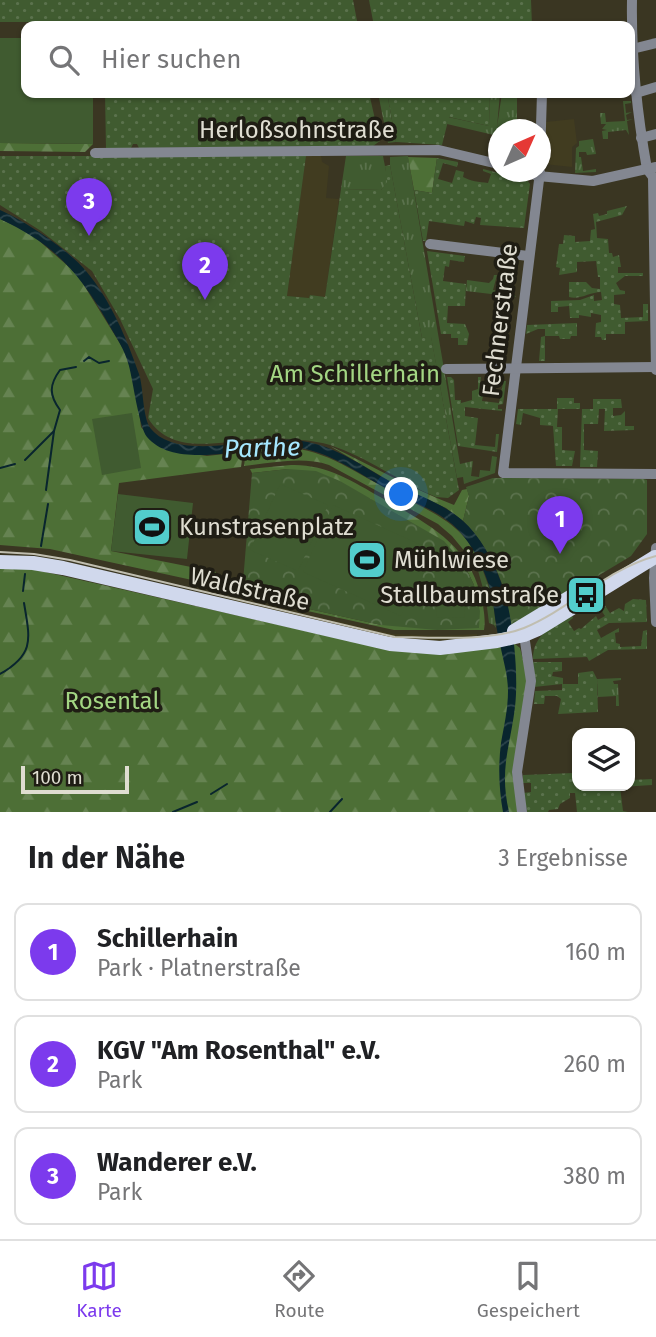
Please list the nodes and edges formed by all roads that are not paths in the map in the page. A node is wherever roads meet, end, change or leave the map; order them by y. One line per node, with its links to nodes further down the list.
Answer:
1 (632, 0): 2 (street)
2 (632, 21)
3 (656, 43): 4 (street)
4 (635, 49)
5 (656, 87): 7 (street)
6 (635, 88): 7 (street)
7 (636, 93): 11 (street)
8 (542, 98): 9 (street)
9 (542, 119)
10 (656, 134): 11 (street)
11 (641, 138): 14 (street)
12 (95, 153): 13 (street, Herloßsohnstraße)
13 (488, 161)
14 (652, 168): 15 (street); 20 (street)
15 (551, 176)
16 (538, 182): 18 (street, Fechnerstraße)
17 (430, 244): 18 (street)
18 (528, 256): 19 (street, Fechnerstraße)
19 (515, 367): 20 (street); 21 (street); 22 (street, Fechnerstraße)
20 (656, 368)
21 (446, 369)
22 (656, 474)
23 (656, 554): 25 (street); 26 (main road, Waldstraße)
24 (0, 562): 26 (main road, Waldstraße)
25 (656, 622)
26 (517, 635): 27 (street)
27 (522, 812)

